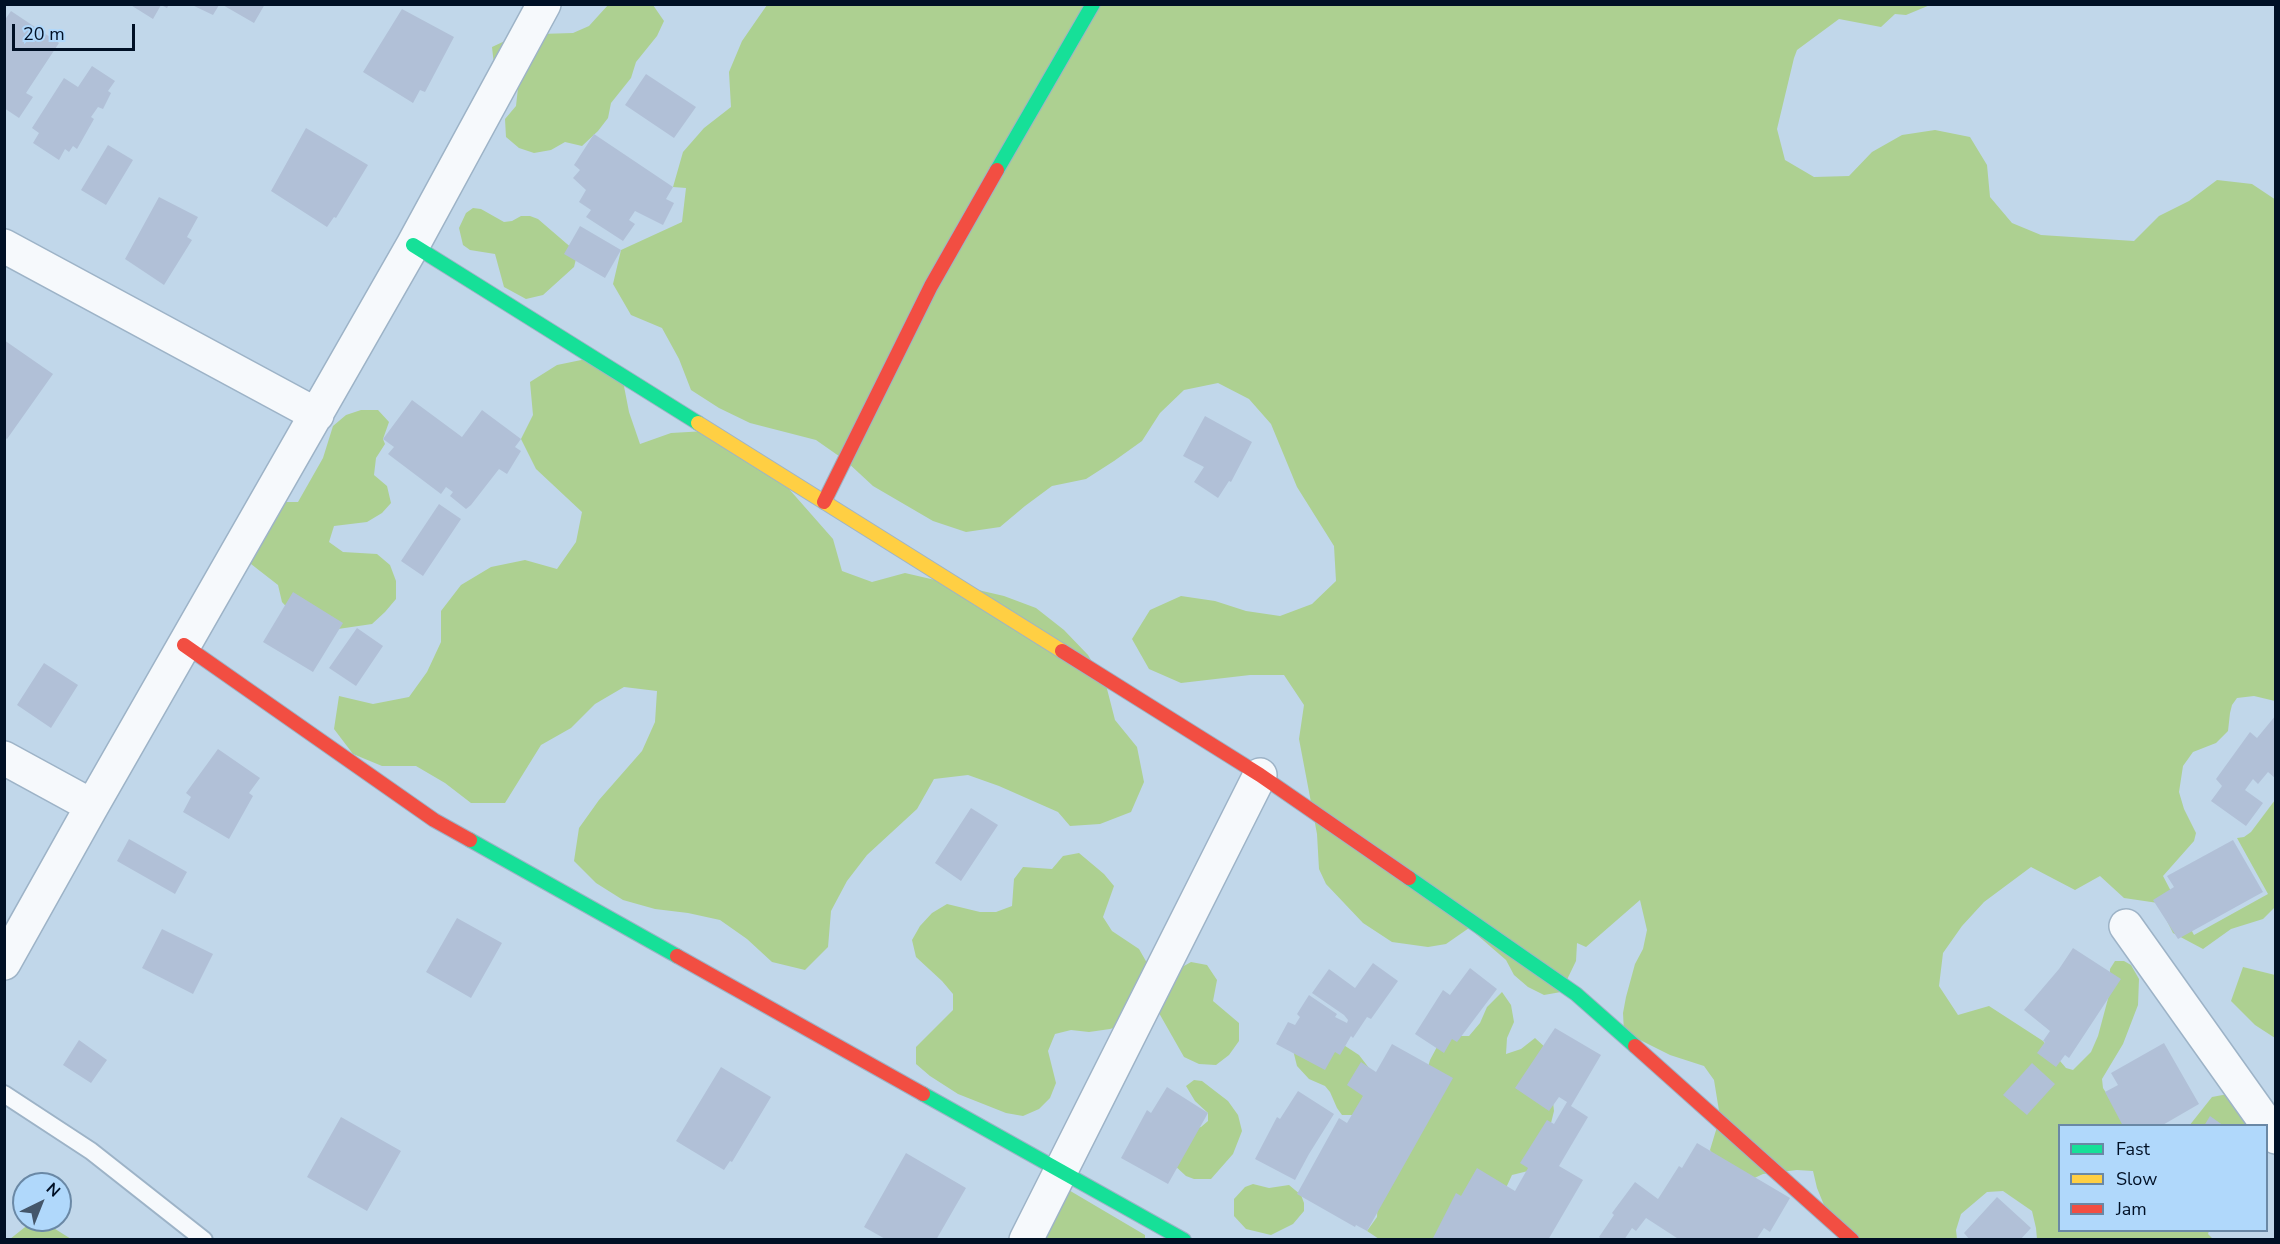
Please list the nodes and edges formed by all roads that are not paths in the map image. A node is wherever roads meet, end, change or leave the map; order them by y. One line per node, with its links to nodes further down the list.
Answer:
1 (1093, 4): 6 (street)
2 (533, 8): 3 (street)
3 (413, 244): 5 (street); 6 (street)
4 (4, 246): 5 (street)
5 (317, 415): 7 (street)
6 (824, 502): 9 (street)
7 (184, 645): 10 (street); 15 (street)
8 (4, 758): 10 (street)
9 (1260, 775): 15 (street); 19 (street)
10 (92, 806): 12 (street)
11 (2126, 926): 14 (street)
12 (4, 963)
13 (4, 1094): 16 (lane)
14 (2267, 1124)
15 (1062, 1170): 17 (street); 18 (street)
16 (204, 1239)
17 (1026, 1239)
18 (1184, 1239)
19 (1852, 1239)

